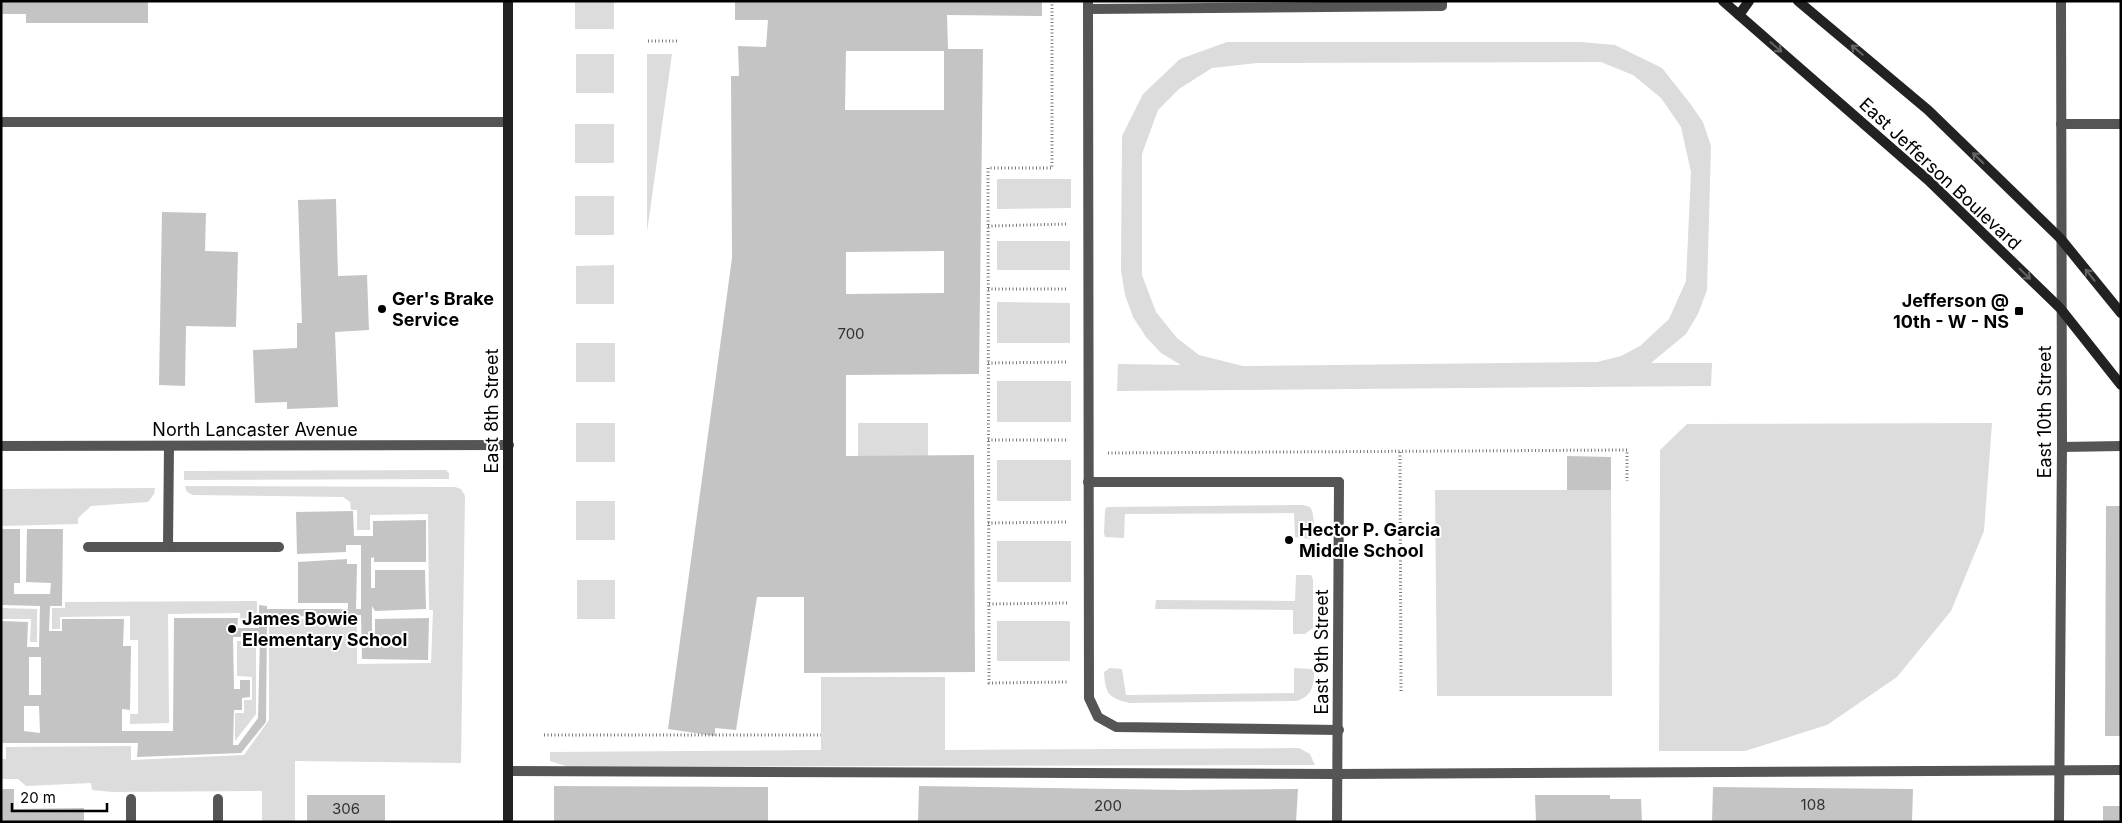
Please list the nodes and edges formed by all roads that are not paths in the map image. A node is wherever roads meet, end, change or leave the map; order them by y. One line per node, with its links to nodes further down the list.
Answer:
1 (508, 1): 10 (main road, East 8th Street)
2 (1442, 1): 7 (street)
3 (1723, 1): 8 (main road, East Jefferson Boulevard)
4 (1749, 1): 8 (main road)
5 (1798, 1): 13 (main road, East Jefferson Boulevard, one-way to 5)
6 (2061, 1): 11 (street, East 10th Street)
7 (1088, 5): 22 (street)
8 (1739, 15): 14 (main road, East Jefferson Boulevard, one-way to 14)
9 (1, 122): 10 (street)
10 (507, 122): 17 (main road, East 8th Street)
11 (2061, 124): 12 (street); 13 (street, East 10th Street)
12 (2121, 124)
13 (2060, 238): 14 (street, East 10th Street); 15 (main road, East Jefferson Boulevard, one-way to 13)
14 (2060, 308): 16 (main road, East Jefferson Boulevard); 21 (street, East 10th Street)
15 (2121, 313)
16 (2121, 384)
17 (509, 445): 19 (street, North Lancaster Avenue); 29 (main road, East 8th Street)
18 (1, 446): 19 (street, North Lancaster Avenue)
19 (169, 446): 24 (street)
20 (2121, 446): 21 (street)
21 (2062, 447): 27 (street, East 10th Street)
22 (1088, 482): 26 (street); 26 (street, East 9th Street)
23 (88, 547): 24 (street)
24 (168, 547): 25 (street)
25 (279, 547)
26 (1339, 730): 30 (street, East 9th Street)
27 (2059, 770): 28 (street); 30 (street); 37 (street, East 10th Street)
28 (2121, 770)
29 (508, 771): 30 (street); 35 (main road, East 8th Street)
30 (1337, 774): 36 (street, East 9th Street)
31 (131, 800): 33 (street)
32 (218, 800): 34 (street)
33 (131, 822)
34 (218, 822)
35 (508, 822)
36 (1337, 822)
37 (2059, 822)

